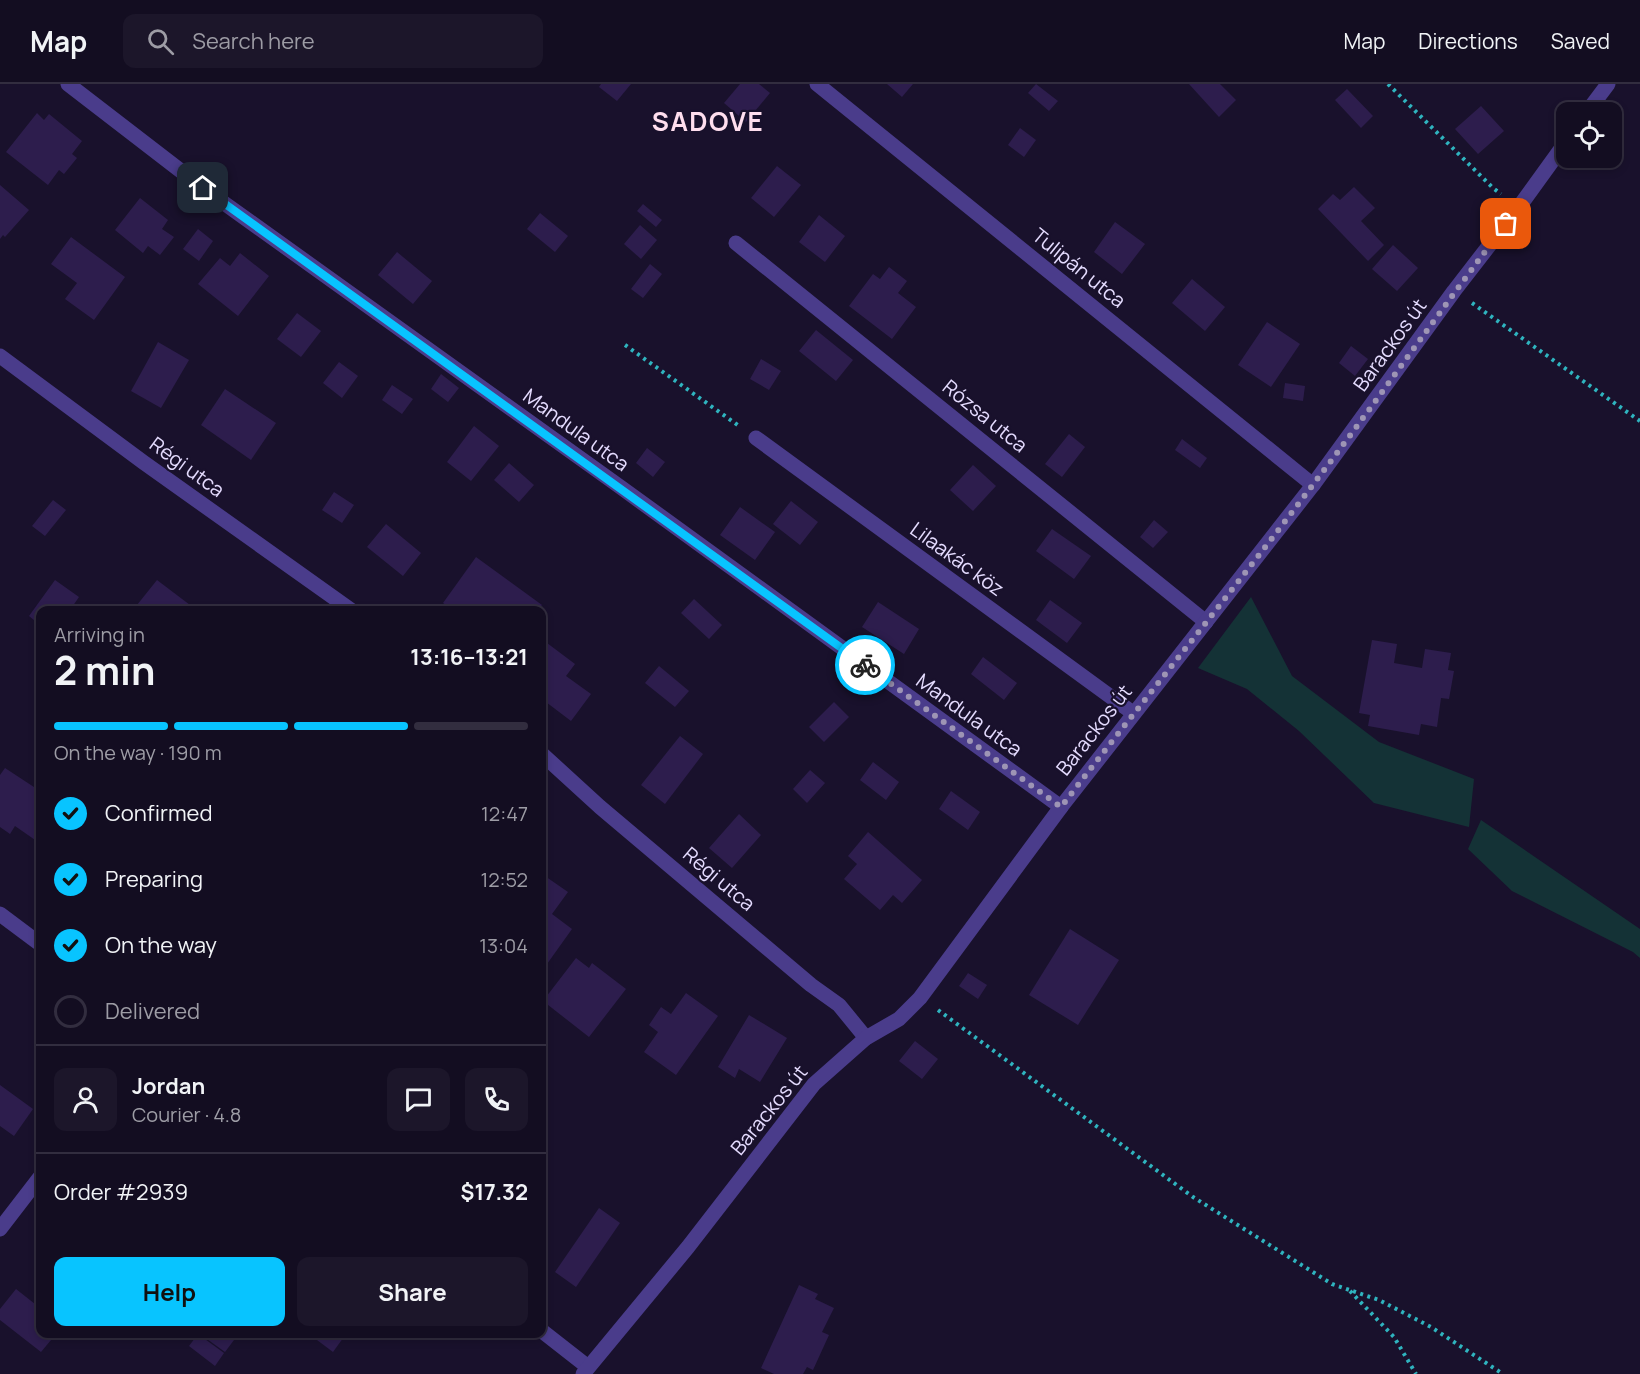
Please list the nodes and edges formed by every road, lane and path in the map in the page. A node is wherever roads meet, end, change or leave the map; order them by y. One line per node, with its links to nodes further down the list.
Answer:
1 (68, 84): 19 (street, Mandula utca)
2 (817, 84): 14 (street, Tulipán utca)
3 (1388, 84): 7 (path)
4 (1608, 84): 5 (street)
5 (1594, 102)
6 (1556, 155): 7 (street, Barackos út)
7 (1519, 207): 9 (street, Barackos út)
8 (736, 243): 16 (street, Rózsa utca)
9 (1455, 291): 12 (path); 14 (street, Barackos út)
10 (625, 345): 13 (path)
11 (0, 356): 15 (street, Régi utca)
12 (1640, 422)
13 (756, 438): 17 (street, Lilaakác köz)
14 (1313, 485): 16 (street, Barackos út)
15 (345, 606)
16 (1206, 622): 17 (street, Barackos út)
17 (1133, 713): 19 (street, Barackos út)
18 (546, 758): 23 (street, Régi utca)
19 (1061, 807): 22 (street, Barackos út)
20 (0, 914): 21 (street)
21 (36, 941)
22 (920, 998): 23 (street, Barackos út); 26 (path)
23 (866, 1038): 28 (street, Barackos út)
24 (36, 1182): 25 (street)
25 (0, 1229)
26 (1350, 1290): 29 (path); 30 (path)
27 (546, 1335): 28 (street)
28 (586, 1370)
29 (1416, 1374)
30 (1503, 1374)

